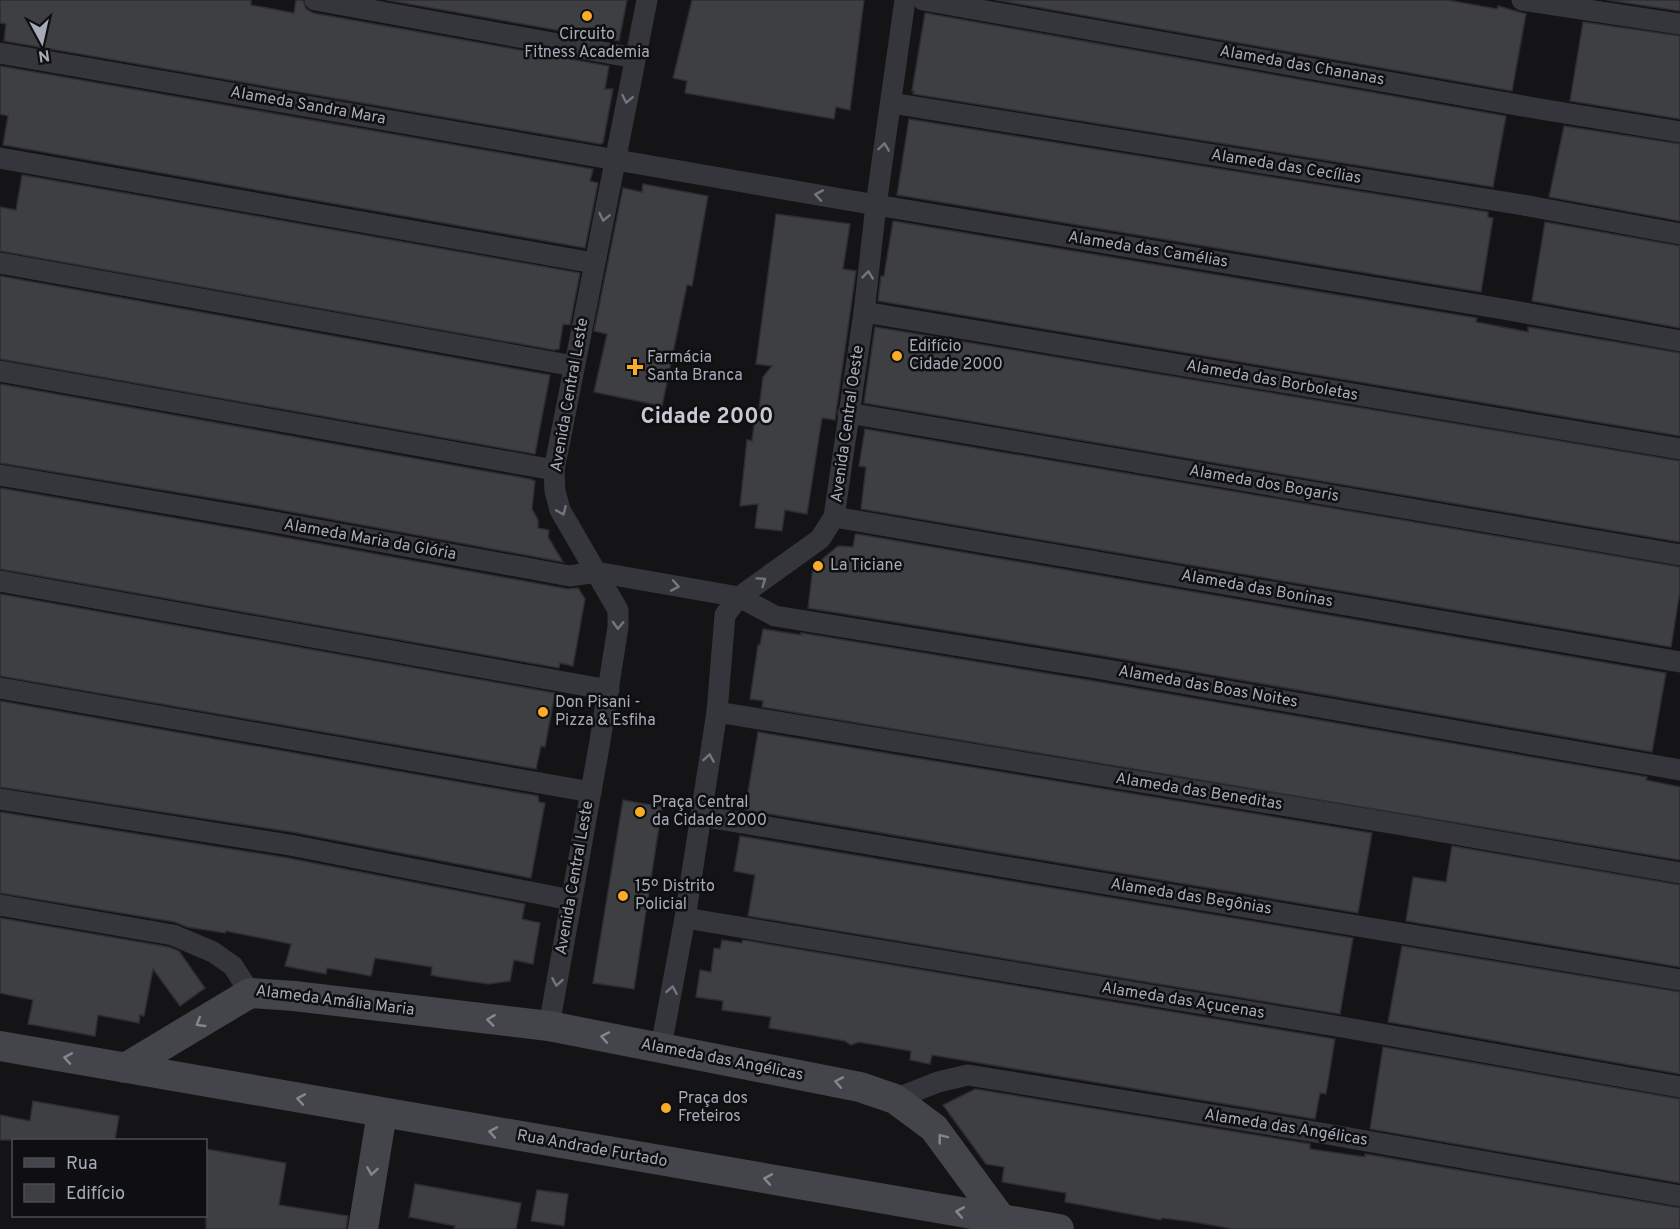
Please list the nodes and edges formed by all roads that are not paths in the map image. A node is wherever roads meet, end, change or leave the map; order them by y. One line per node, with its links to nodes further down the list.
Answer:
1 (315, 0): 8 (street)
2 (647, 0): 8 (street, Avenida Central Leste)
3 (905, 0): 9 (street, Avenida Central Oeste)
4 (923, 0): 10 (street, Alameda das Chananas)
5 (1522, 0): 6 (street)
6 (1680, 24)
7 (0, 53): 12 (street, Alameda Sandra Mara)
8 (635, 58): 12 (street, Avenida Central Leste, one-way to 12)
9 (891, 103): 13 (street, Avenida Central Oeste, one-way to 9); 14 (street, Alameda das Cecílias)
10 (1680, 132)
11 (0, 158): 16 (street)
12 (616, 160): 13 (street, Alameda das Camélias, one-way to 12); 16 (street, Avenida Central Leste, one-way to 16)
13 (876, 205): 17 (street, Avenida Central Oeste, one-way to 13); 18 (street, Alameda das Camélias)
14 (1680, 234)
15 (0, 263): 19 (street)
16 (594, 263): 19 (street, Avenida Central Leste)
17 (864, 312): 21 (street, Avenida Central Oeste); 22 (street, Alameda das Borboletas)
18 (1680, 341)
19 (574, 366): 23 (street, Avenida Central Leste)
20 (0, 370): 23 (street)
21 (848, 413): 25 (street, Avenida Central Oeste); 26 (street, Alameda dos Bogaris)
22 (1680, 449)
23 (554, 470): 27 (street, Avenida Central Leste, one-way to 27)
24 (0, 475): 27 (street, Alameda Maria da Glória)
25 (834, 517): 29 (street, Avenida Central Oeste, one-way to 25); 30 (street, Alameda das Boninas)
26 (1680, 555)
27 (596, 572): 29 (street, Alameda Maria da Glória, one-way to 29); 32 (street, Avenida Central Leste, one-way to 32)
28 (0, 581): 32 (street)
29 (739, 597): 33 (street, Avenida Central Oeste); 34 (street, Alameda das Boas Noites)
30 (1680, 662)
31 (0, 688): 35 (street)
32 (609, 690): 35 (street, Avenida Central Leste)
33 (717, 712): 37 (street, Avenida Central Oeste, one-way to 33); 38 (street, Alameda das Beneditas)
34 (1680, 770)
35 (591, 792): 39 (street, Avenida Central Leste)
36 (0, 799): 39 (street)
37 (701, 816): 41 (street, Avenida Central Oeste); 42 (street, Alameda das Begônias)
38 (1680, 873)
39 (571, 900): 44 (street, Avenida Central Leste, one-way to 44)
40 (0, 905): 43 (street, Alameda Amália Maria)
41 (685, 918): 46 (street, Avenida Central Oeste, one-way to 41); 48 (street, Alameda das Açucenas)
42 (1680, 980)
43 (250, 993): 44 (street, Alameda Amália Maria, one-way to 43); 47 (street, one-way to 47)
44 (549, 1026): 46 (street, Alameda das Angélicas, one-way to 44)
45 (0, 1046): 47 (street, Rua Andrade Furtado, one-way to 45)
46 (661, 1047): 49 (street, Alameda das Angélicas, one-way to 46)
47 (125, 1068): 50 (street, Rua Andrade Furtado, one-way to 47)
48 (1680, 1087)
49 (895, 1099): 51 (street, Alameda das Angélicas); 52 (street, Alameda das Angélicas, one-way to 49)
50 (382, 1113): 52 (street, Rua Andrade Furtado, one-way to 50); 53 (street, one-way to 53)
51 (1680, 1196)
52 (1001, 1219): 54 (street, Rua Andrade Furtado)
53 (363, 1229)
54 (1059, 1229)

